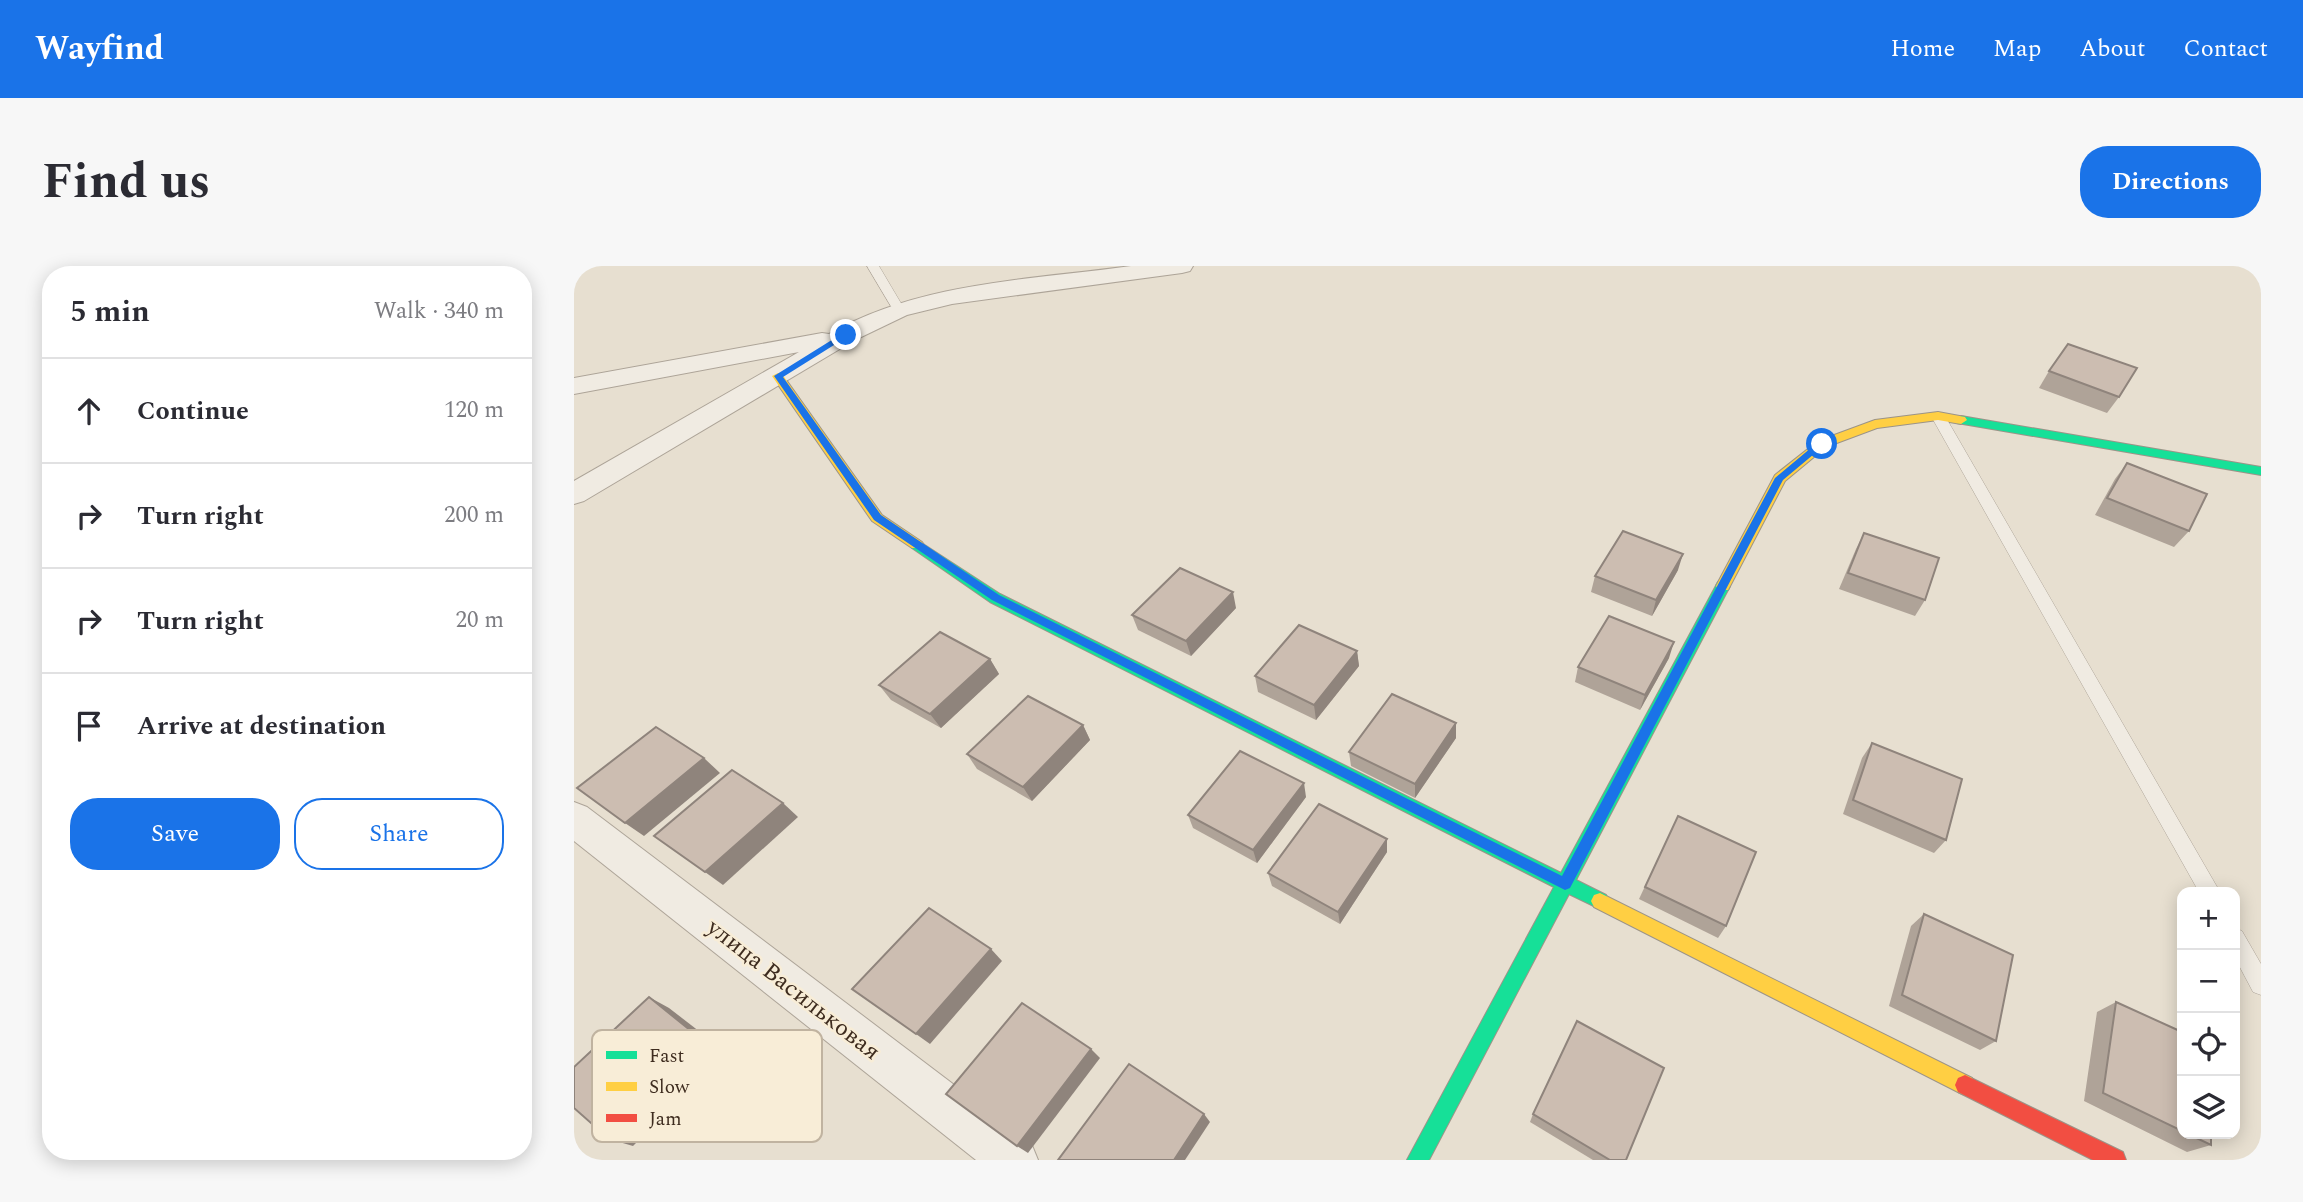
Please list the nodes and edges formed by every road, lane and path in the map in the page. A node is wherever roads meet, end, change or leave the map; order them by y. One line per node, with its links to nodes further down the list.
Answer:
1 (873, 266): 3 (lane)
2 (1182, 266): 3 (street)
3 (899, 310): 4 (street)
4 (846, 335): 5 (street); 6 (street)
5 (778, 376): 9 (street); 11 (street)
6 (574, 386)
7 (1938, 416): 8 (street); 11 (street); 12 (lane)
8 (2261, 471)
9 (574, 495)
10 (574, 819): 15 (street, улица Васильковая)
11 (1565, 884): 16 (street); 17 (street)
12 (2207, 887)
13 (2240, 947): 14 (lane)
14 (2261, 985)
15 (1014, 1160)
16 (1418, 1160)
17 (2115, 1160)

